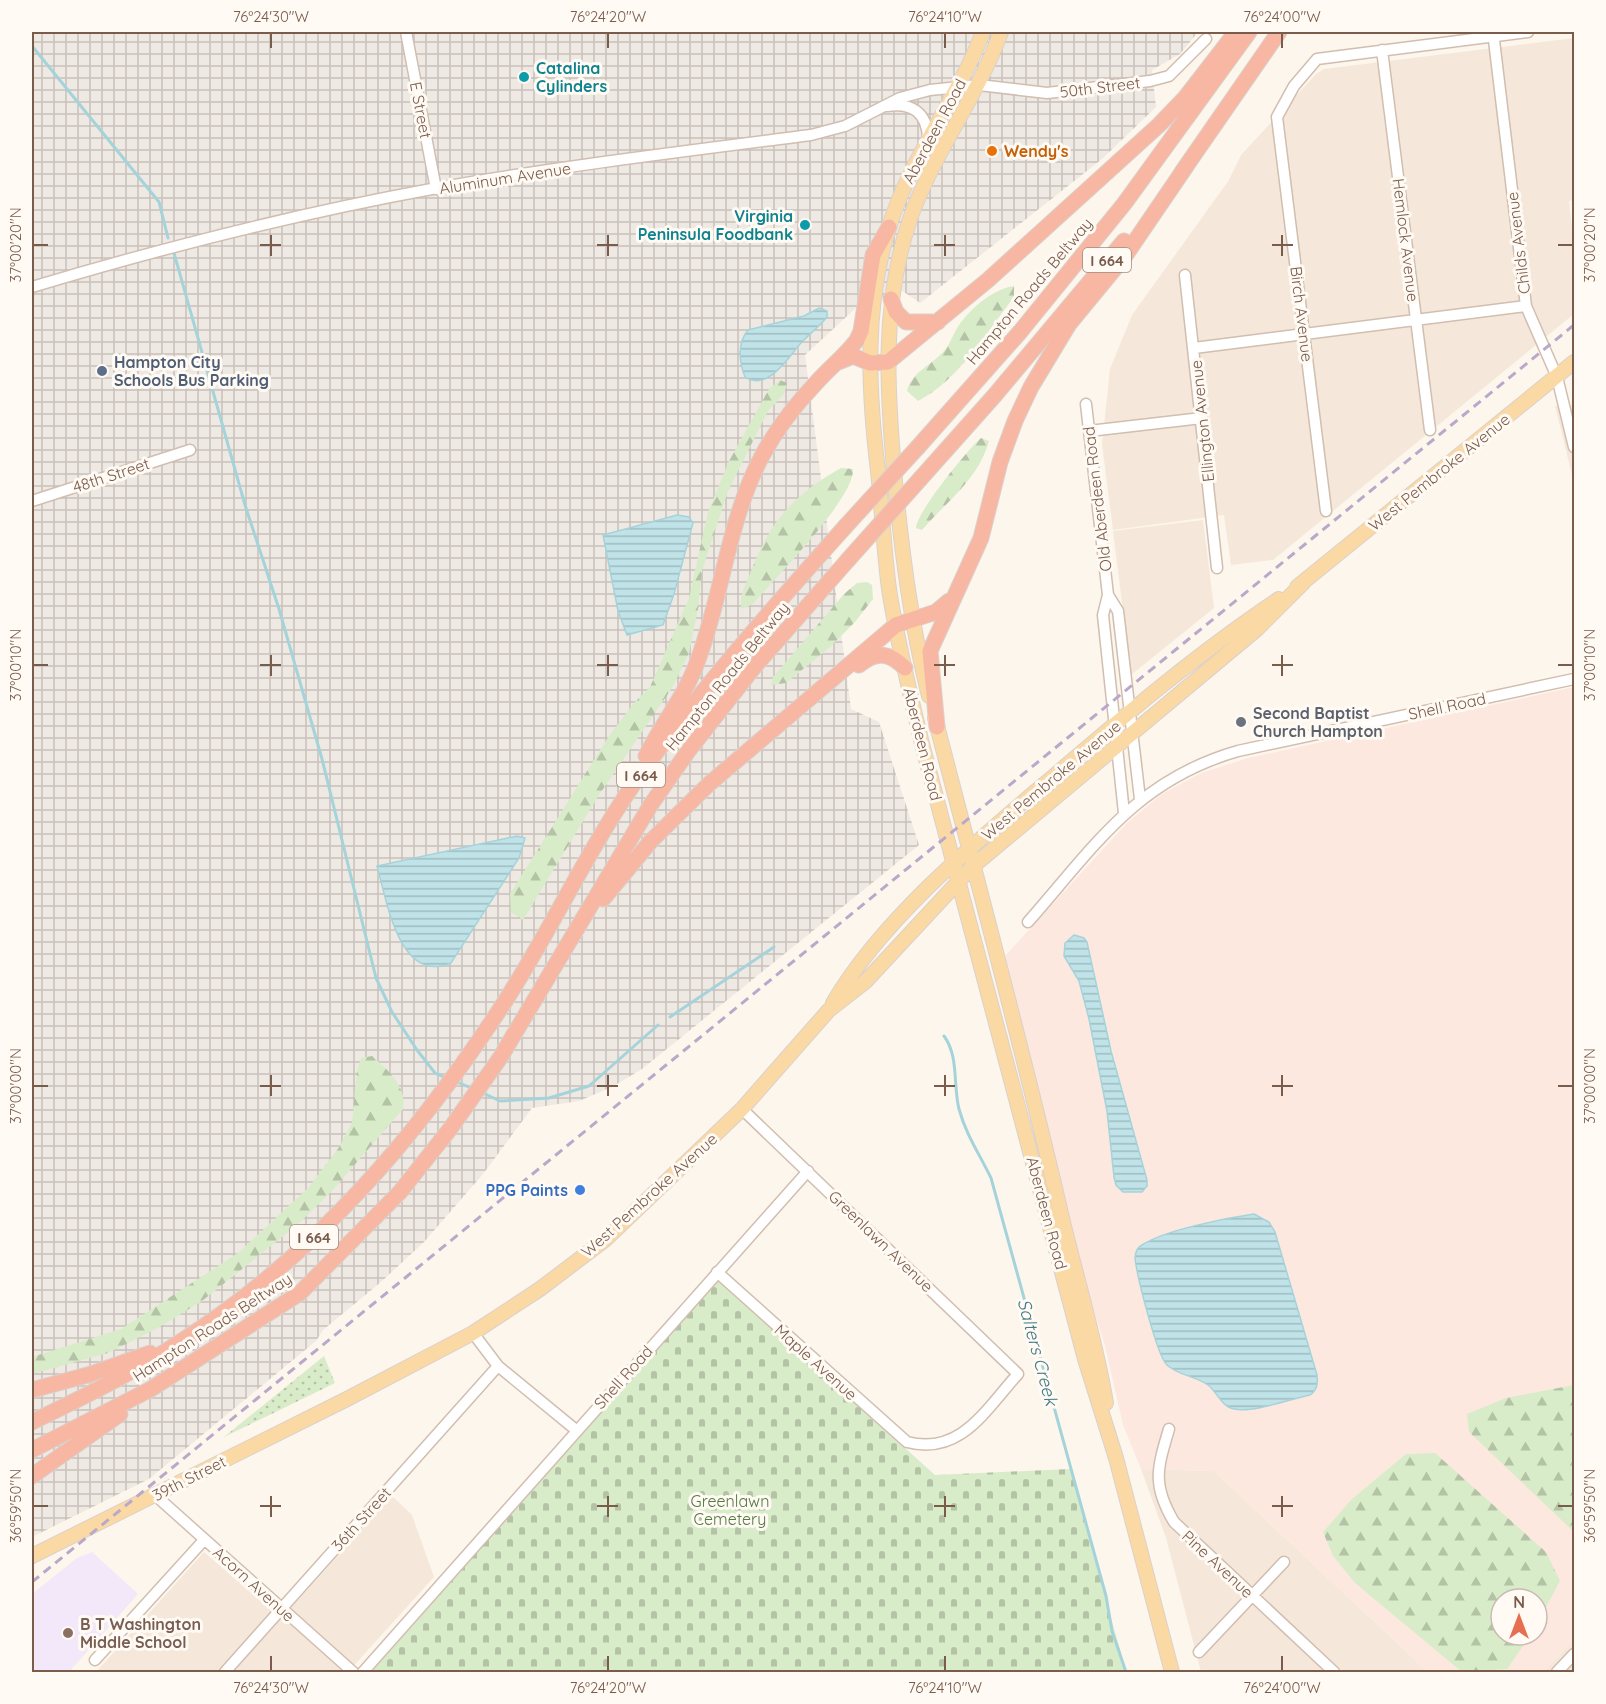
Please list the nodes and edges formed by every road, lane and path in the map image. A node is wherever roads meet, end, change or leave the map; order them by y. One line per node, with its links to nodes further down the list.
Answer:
1 (406, 32): 16 (street, E Street)
2 (983, 32): 12 (main road, Aberdeen Road)
3 (1001, 32): 11 (main road, Aberdeen Road)
4 (1236, 32): 23 (highway)
5 (1249, 32): 53 (highway, Hampton Roads Beltway / I 664, bridge)
6 (1279, 32): 15 (highway, Hampton Roads Beltway / I 664)
7 (1528, 32): 8 (street)
8 (1493, 34): 10 (street); 21 (street, Childs Avenue)
9 (1206, 39): 11 (street, 50th Street)
10 (1382, 50): 22 (street, Hemlock Avenue); 24 (street, Birch Avenue)
11 (979, 86): 12 (street, Aluminum Avenue); 20 (main road, Aberdeen Road)
12 (957, 87): 13 (street, Aluminum Avenue); 14 (main road, Aberdeen Road)
13 (881, 107): 14 (street); 16 (street, Aluminum Avenue)
14 (928, 138): 17 (main road, Aberdeen Road)
15 (1187, 165): 42 (highway); 61 (highway, Hampton Roads Beltway / I 664, bridge)
16 (436, 189): 19 (street, Aluminum Avenue)
17 (889, 227): 26 (highway); 29 (main road, Aberdeen Road)
18 (1185, 275): 25 (street, Ellington Avenue)
19 (32, 287)
20 (891, 299): 23 (highway); 27 (main road, Aberdeen Road)
21 (1526, 306): 22 (street); 30 (street, Childs Avenue)
22 (1416, 319): 24 (street); 33 (street, Hemlock Avenue)
23 (938, 322): 27 (highway)
24 (1305, 333): 25 (street); 38 (street, Birch Avenue)
25 (1194, 348): 32 (street, Ellington Avenue)
26 (837, 362): 29 (highway); 53 (highway)
27 (888, 362): 29 (highway); 43 (main road, Aberdeen Road)
28 (1575, 362): 30 (main road, West Pembroke Avenue)
29 (870, 363): 44 (main road, Aberdeen Road)
30 (1557, 377): 35 (street, Childs Avenue); 40 (main road, West Pembroke Avenue)
31 (1086, 404): 34 (street, Old Aberdeen Road)
32 (1202, 418): 34 (street); 39 (street, Ellington Avenue)
33 (1430, 430)
34 (1089, 431): 41 (street, Old Aberdeen Road)
35 (1575, 447)
36 (190, 450): 37 (street, 48th Street)
37 (32, 501)
38 (1326, 511)
39 (1217, 568)
40 (1304, 582): 47 (main road, West Pembroke Avenue); 51 (main road, West Pembroke Avenue)
41 (1108, 595): 47 (street, Old Aberdeen Road); 49 (street, Old Aberdeen Road)
42 (954, 596): 43 (highway); 50 (highway)
43 (912, 620): 44 (highway); 50 (main road, Aberdeen Road)
44 (896, 625): 45 (main road, Aberdeen Road); 48 (highway)
45 (905, 668): 48 (highway); 57 (main road, Aberdeen Road)
46 (1575, 679): 54 (street, Shell Road)
47 (1132, 711): 49 (main road, West Pembroke Avenue); 51 (street, Old Aberdeen Road)
48 (784, 721): 61 (highway)
49 (1116, 723): 52 (street, Old Aberdeen Road); 56 (main road, West Pembroke Avenue)
50 (937, 727): 56 (main road, Aberdeen Road)
51 (1134, 733): 52 (main road, West Pembroke Avenue); 54 (street, Old Aberdeen Road)
52 (1118, 746): 55 (street, Old Aberdeen Road); 58 (main road, West Pembroke Avenue)
53 (633, 785): 67 (highway, Hampton Roads Beltway / I 664)
54 (1140, 799): 55 (street, Shell Road)
55 (1124, 813): 60 (street, Shell Road)
56 (968, 850): 57 (main road, West Pembroke Avenue); 58 (main road, Aberdeen Road)
57 (954, 864): 59 (main road, Aberdeen Road); 62 (main road, West Pembroke Avenue)
58 (972, 867): 59 (main road, West Pembroke Avenue); 77 (main road, Aberdeen Road)
59 (958, 880): 62 (main road, West Pembroke Avenue); 77 (main road, Aberdeen Road)
60 (1028, 922)
61 (577, 928): 69 (highway, Hampton Roads Beltway / I 664)
62 (829, 1010): 63 (main road, West Pembroke Avenue)
63 (742, 1109): 64 (street, Greenlawn Avenue); 66 (main road, West Pembroke Avenue)
64 (808, 1171): 65 (street, Shell Road); 75 (street, Greenlawn Avenue)
65 (717, 1272): 74 (street, Shell Road); 75 (street, Maple Avenue)
66 (473, 1332): 68 (street); 71 (main road, West Pembroke Avenue)
67 (186, 1339): 70 (highway); 72 (highway, Hampton Roads Beltway / I 664)
68 (498, 1366): 74 (street); 84 (street, 36th Street)
69 (183, 1370): 76 (highway, Hampton Roads Beltway / I 664); 78 (highway)
70 (32, 1390)
71 (347, 1399): 79 (main road, 39th Street)
72 (32, 1422)
73 (1169, 1429): 83 (street, Pine Avenue)
74 (576, 1430): 90 (street, Shell Road)
75 (920, 1444)
76 (32, 1450)
77 (1116, 1458): 91 (main road, Aberdeen Road)
78 (32, 1476)
79 (155, 1495): 80 (street, Acorn Avenue); 81 (main road, 39th Street)
80 (204, 1540): 84 (street, Acorn Avenue); 87 (street)
81 (32, 1556)
82 (1284, 1562): 83 (street)
83 (1253, 1596): 85 (street); 92 (street, Pine Avenue)
84 (281, 1609): 88 (street, 36th Street); 89 (street, Acorn Avenue)
85 (1199, 1652)
86 (1575, 1654): 93 (street)
87 (96, 1660)
88 (225, 1672)
89 (352, 1672)
90 (363, 1672)
91 (1172, 1672)
92 (1334, 1672)
93 (1557, 1672)

